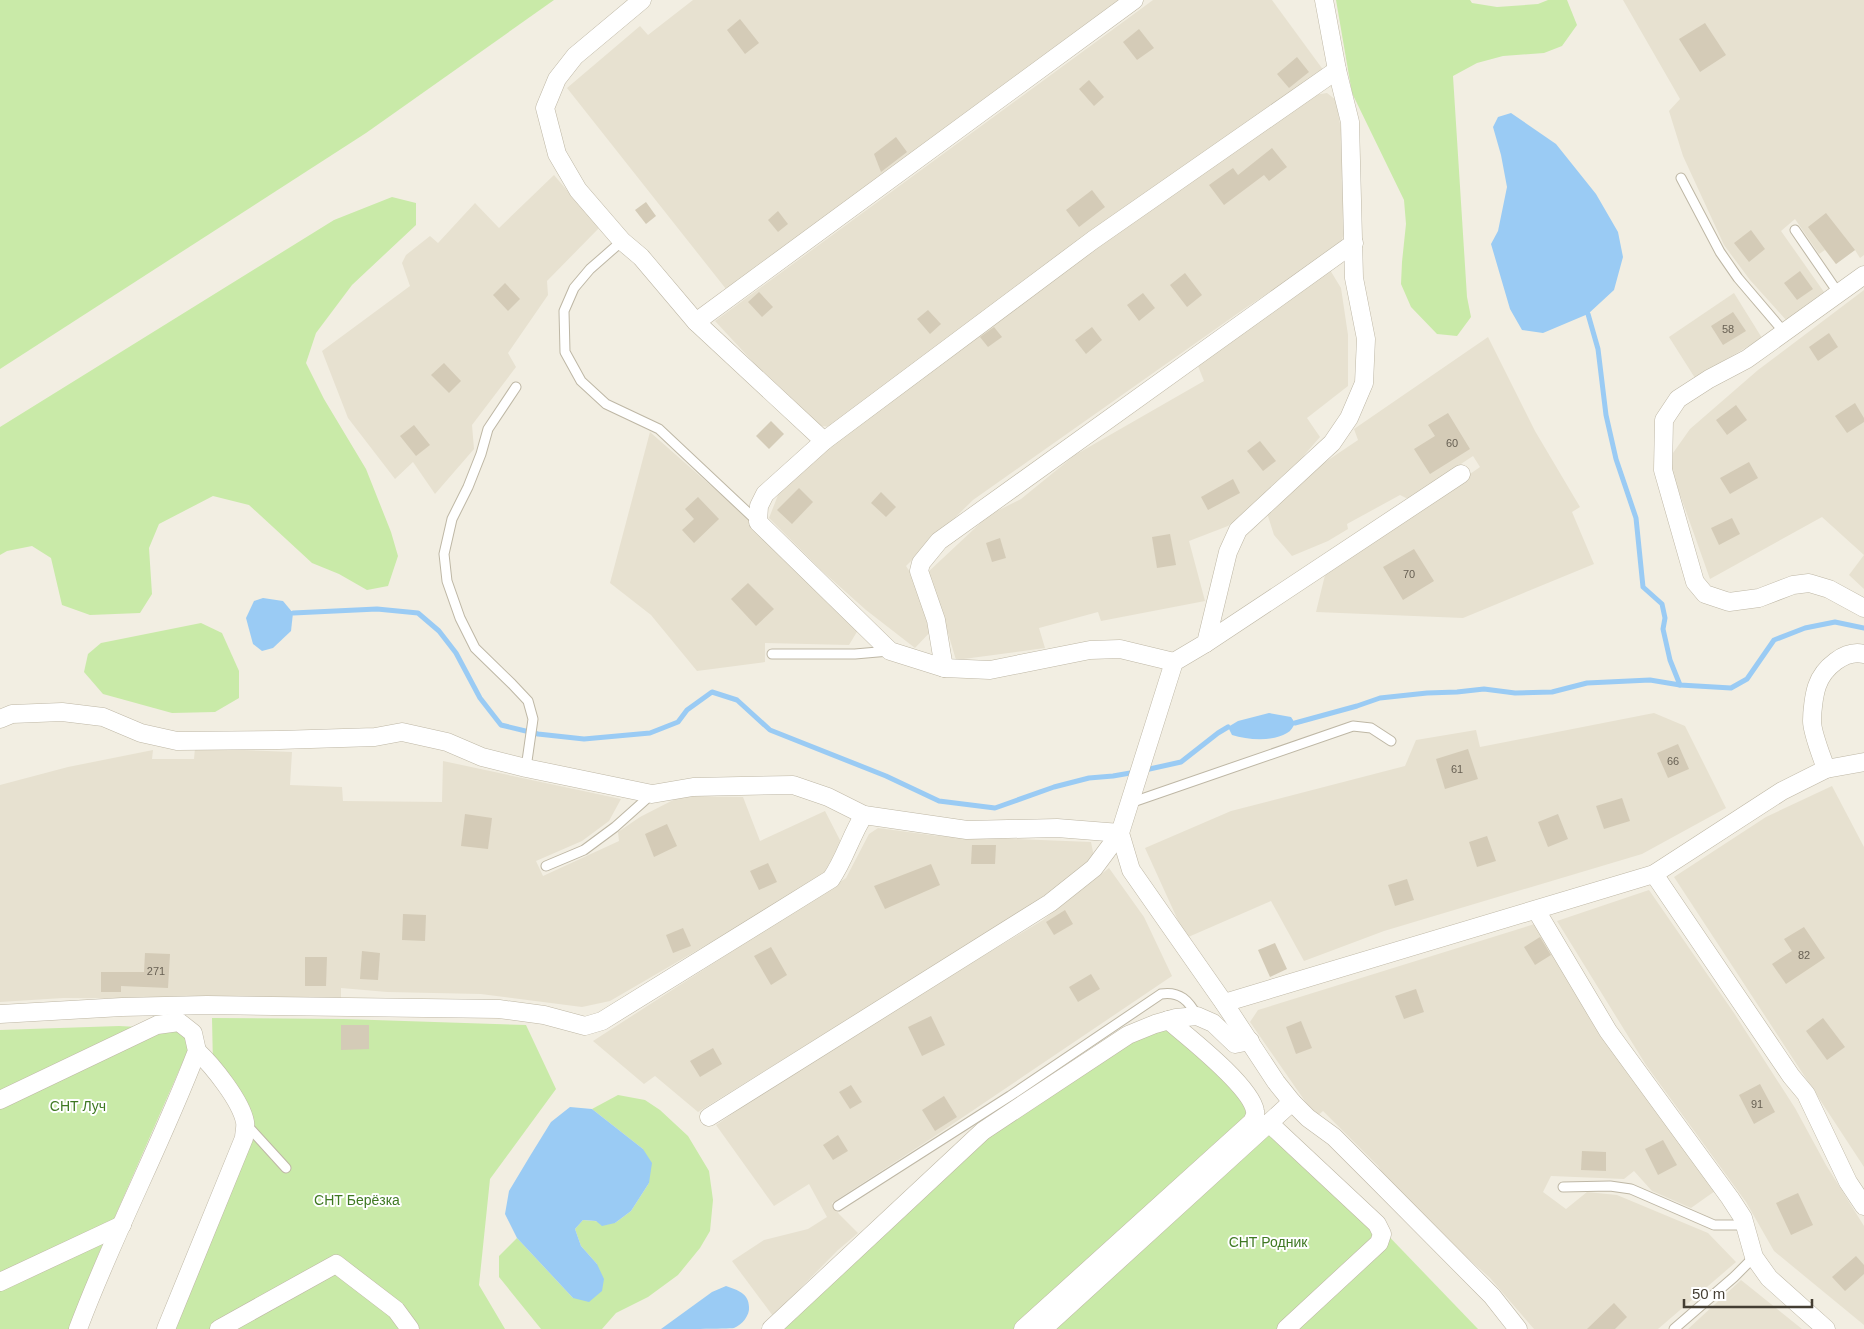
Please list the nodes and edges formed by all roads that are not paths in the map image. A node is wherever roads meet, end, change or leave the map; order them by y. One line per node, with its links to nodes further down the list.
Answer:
1 (642, 0): 7 (street)
2 (1134, 0): 11 (street)
3 (1324, 0): 4 (street)
4 (1337, 70): 8 (street); 14 (street)
5 (1681, 178): 12 (lane)
6 (1796, 230): 10 (lane)
7 (622, 241): 11 (street); 16 (lane)
8 (1354, 243): 18 (street); 23 (street)
9 (1864, 275): 10 (street)
10 (1839, 294): 12 (street)
11 (696, 322): 14 (street)
12 (1784, 332): 17 (street)
13 (516, 387): 27 (lane)
14 (824, 441): 16 (street)
15 (1461, 474): 18 (street)
16 (758, 522): 19 (street)
17 (1864, 608)
18 (1206, 643): 22 (street)
19 (890, 650): 20 (lane); 23 (street)
20 (772, 654)
21 (1864, 654): 28 (street)
22 (1174, 662): 23 (street); 30 (street)
23 (944, 668)
24 (0, 719): 27 (street)
25 (1391, 741): 30 (lane)
26 (1864, 762): 28 (street)
27 (526, 768): 29 (street)
28 (1826, 769): 34 (street)
29 (652, 794): 31 (street); 33 (lane)
30 (1130, 803): 32 (street)
31 (864, 815): 32 (street); 37 (street)
32 (1120, 833): 36 (street); 44 (street)
33 (546, 866)
34 (1654, 874): 35 (street); 50 (street)
35 (1536, 910): 36 (street); 52 (street)
36 (1224, 1003): 40 (street)
37 (0, 1014)
38 (1196, 1016): 39 (street); 40 (street); 49 (lane)
39 (1168, 1020): 59 (street); 60 (street)
40 (1250, 1041): 43 (street)
41 (197, 1051): 42 (street); 45 (street); 51 (street)
42 (0, 1100)
43 (1292, 1102): 46 (street); 63 (street)
44 (709, 1117)
45 (245, 1123): 47 (lane); 56 (street)
46 (1269, 1123): 61 (street); 62 (street)
47 (286, 1168)
48 (1563, 1187): 52 (lane)
49 (838, 1206)
50 (1864, 1206)
51 (122, 1225): 54 (street); 55 (street)
52 (1744, 1225): 53 (street)
53 (1754, 1257): 64 (lane); 65 (street)
54 (0, 1282)
55 (78, 1329)
56 (166, 1329)
57 (219, 1329): 58 (street)
58 (410, 1329)
59 (771, 1329)
60 (1023, 1329)
61 (1043, 1329)
62 (1286, 1329)
63 (1518, 1329)
64 (1674, 1329)
65 (1826, 1329)

